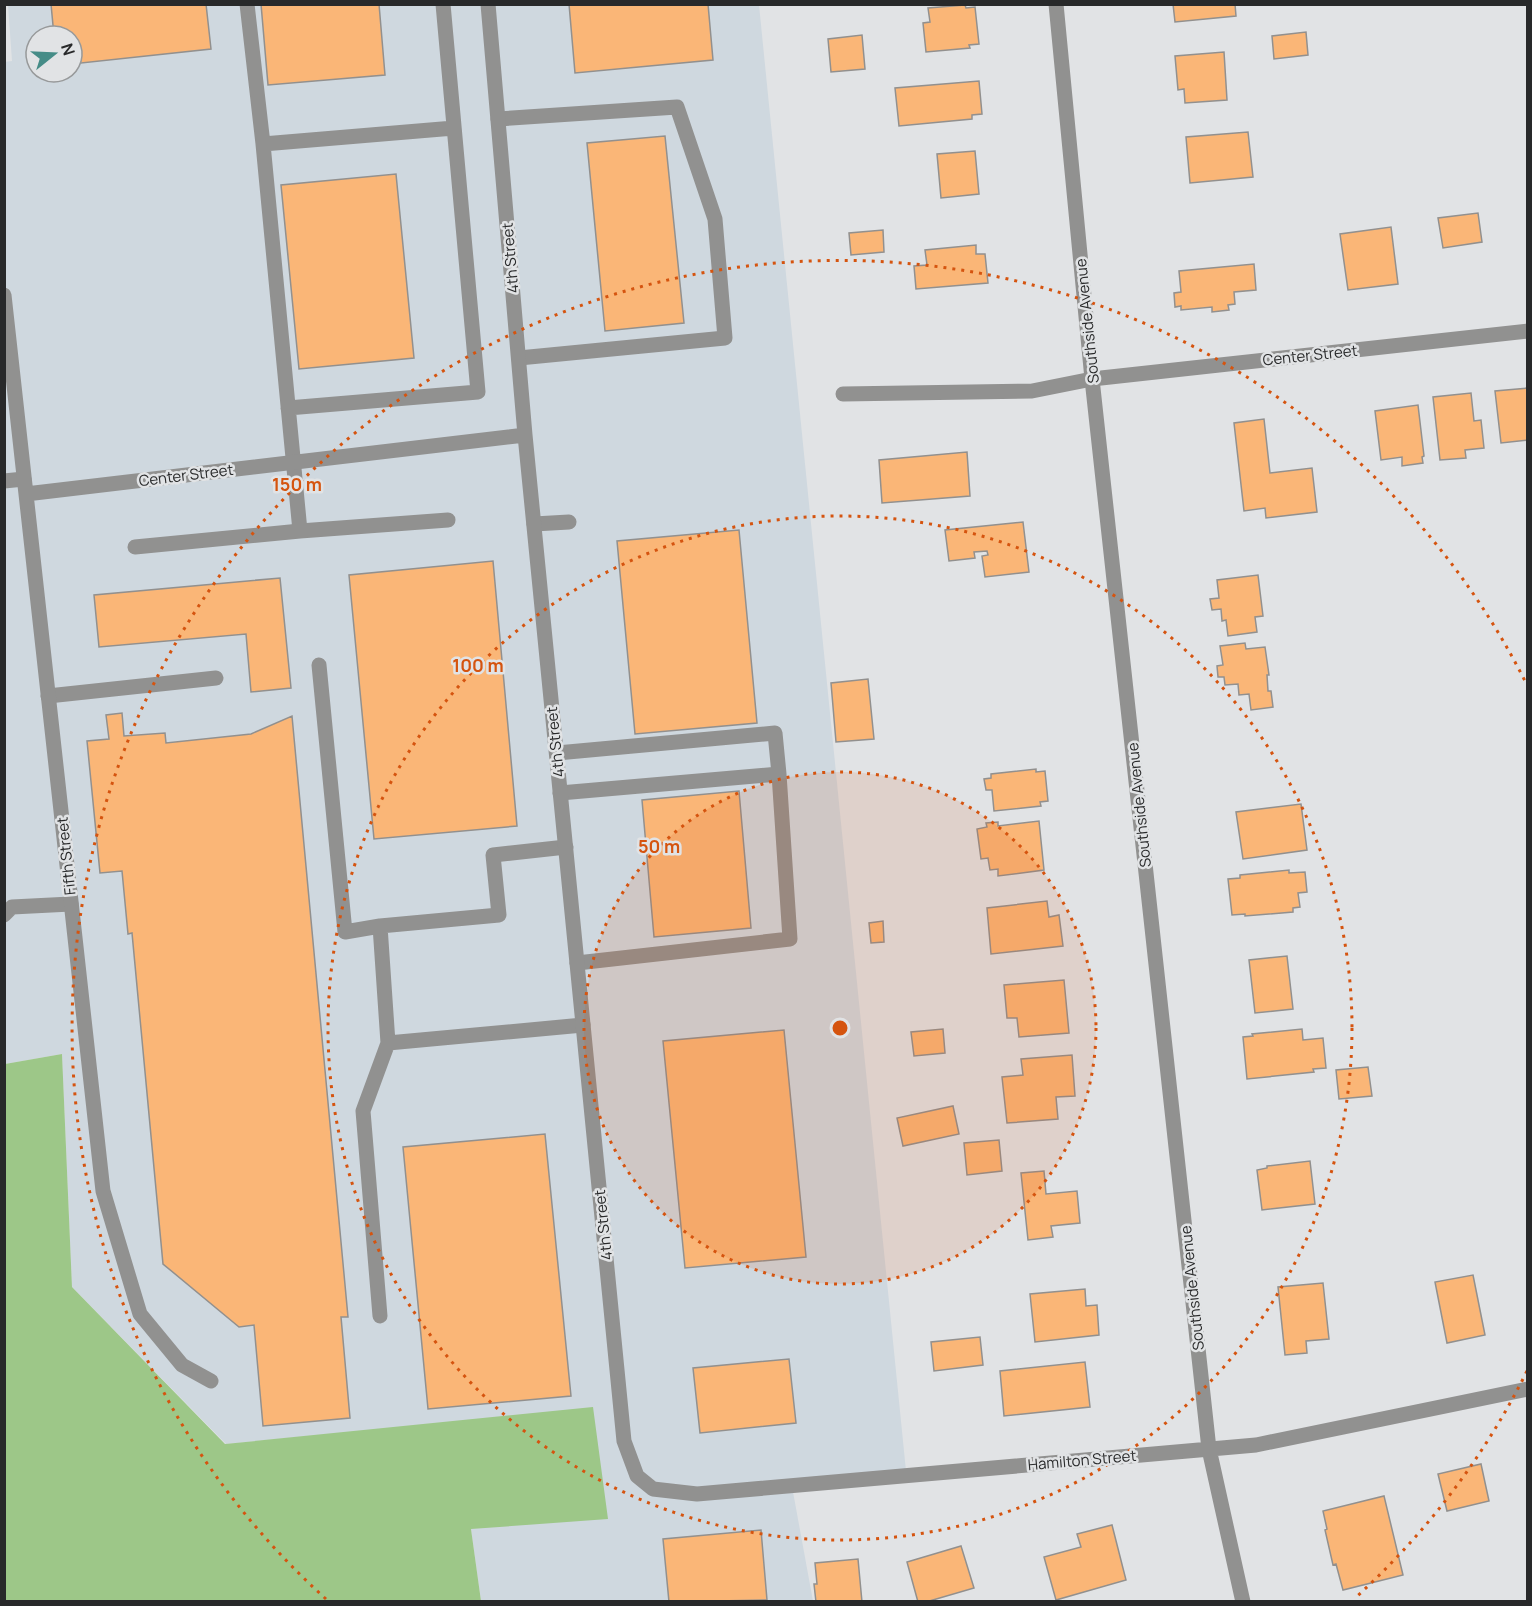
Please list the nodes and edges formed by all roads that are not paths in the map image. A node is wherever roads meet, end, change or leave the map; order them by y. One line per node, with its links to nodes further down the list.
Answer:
1 (247, 4): 7 (street)
2 (442, 4): 6 (street)
3 (488, 4): 5 (street, 4th Street)
4 (1056, 4): 11 (street, Southside Avenue)
5 (498, 119): 10 (street, 4th Street); 10 (street)
6 (454, 128): 7 (street); 13 (street)
7 (263, 144): 13 (street)
8 (4, 295): 17 (street, Fifth Street)
9 (1527, 331): 11 (street, Center Street)
10 (519, 358): 14 (street, 4th Street)
11 (1092, 379): 12 (street, Center Street); 39 (street, Southside Avenue)
12 (843, 394)
13 (288, 408): 15 (street)
14 (525, 435): 15 (street, Center Street); 20 (street, 4th Street)
15 (294, 462): 17 (street, Center Street); 21 (street)
16 (4, 481): 17 (street, Center Street)
17 (25, 486): 25 (street, Fifth Street)
18 (448, 520): 21 (street)
19 (569, 522): 20 (street)
20 (534, 524): 26 (street, 4th Street)
21 (300, 531): 22 (street)
22 (135, 547)
23 (319, 665): 32 (street)
24 (216, 678): 25 (street)
25 (48, 696): 30 (street, Fifth Street)
26 (556, 753): 27 (street); 28 (street, 4th Street)
27 (779, 774): 28 (street); 33 (street)
28 (561, 793): 29 (street, 4th Street)
29 (566, 847): 32 (street); 33 (street, 4th Street)
30 (71, 904): 31 (street); 37 (street, Fifth Street)
31 (7, 906)
32 (380, 926): 35 (street)
33 (577, 963): 34 (street, 4th Street)
34 (583, 1025): 35 (street); 40 (street, 4th Street)
35 (388, 1043): 36 (street)
36 (380, 1316)
37 (211, 1381)
38 (1527, 1389): 39 (street, Hamilton Street)
39 (1209, 1449): 40 (street, Hamilton Street); 41 (street, Southside Avenue)
40 (637, 1476)
41 (1243, 1602)

